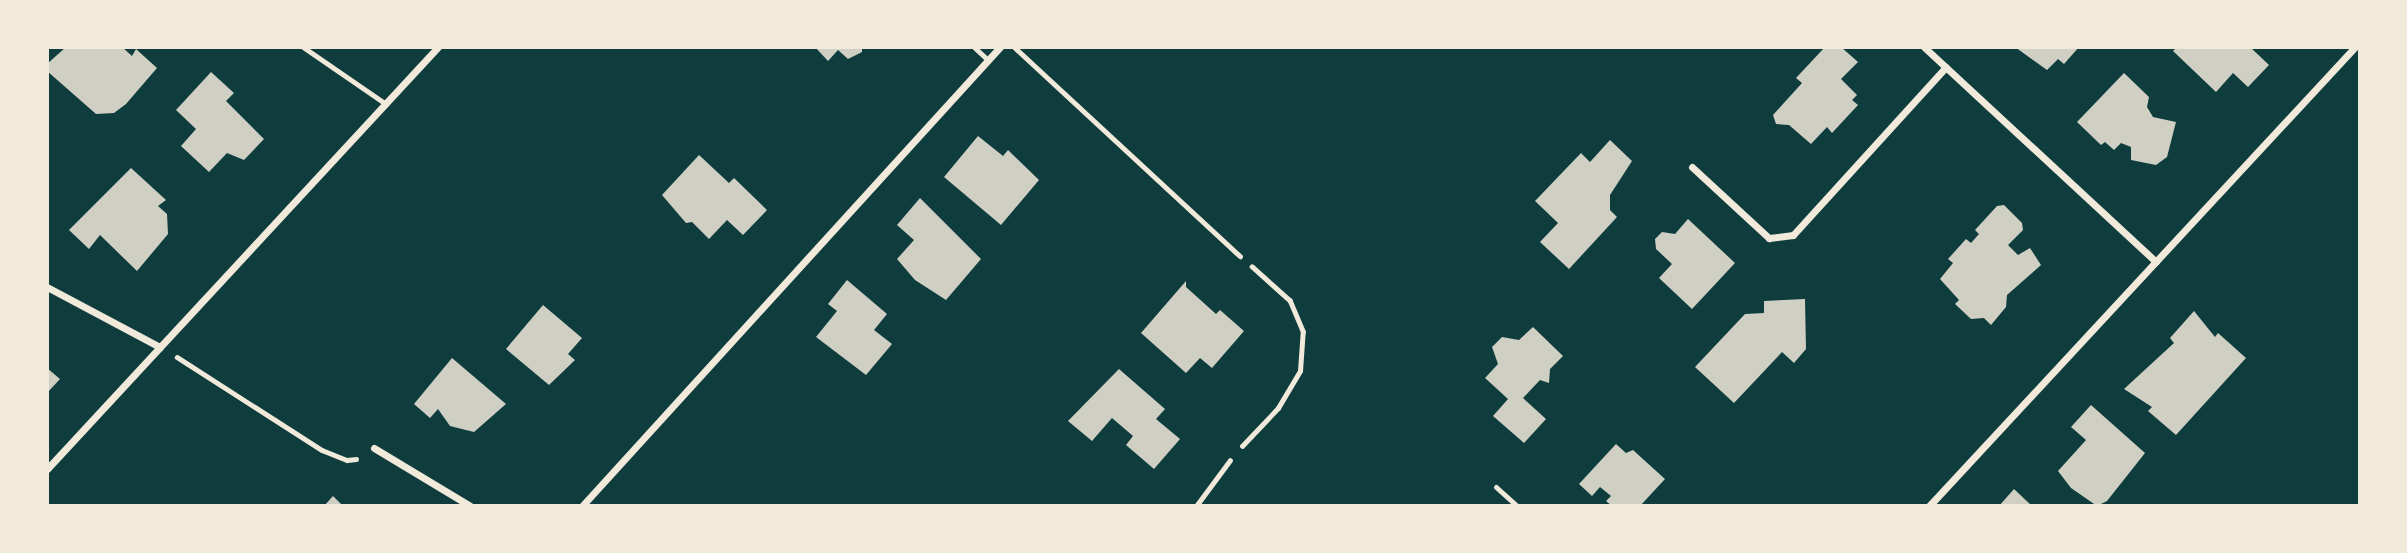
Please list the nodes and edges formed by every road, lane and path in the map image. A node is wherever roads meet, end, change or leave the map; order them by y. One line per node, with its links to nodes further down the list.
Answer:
1 (303, 47): 10 (lane)
2 (438, 47): 10 (street)
3 (975, 47): 8 (lane)
4 (1000, 47): 8 (street)
5 (1014, 47): 12 (lane)
6 (1924, 47): 9 (street)
7 (2355, 47): 13 (street)
8 (988, 61): 21 (street)
9 (1946, 67): 11 (street); 13 (street)
10 (386, 104): 15 (street)
11 (1692, 167)
12 (1240, 256): 17 (path)
13 (2157, 262): 24 (street)
14 (47, 287): 15 (street)
15 (160, 347): 16 (path); 18 (street)
16 (374, 448): 20 (street)
17 (1230, 460): 22 (lane)
18 (47, 468)
19 (1496, 486): 23 (lane)
20 (470, 506)
21 (582, 506)
22 (1196, 506)
23 (1517, 506)
24 (1929, 506)

